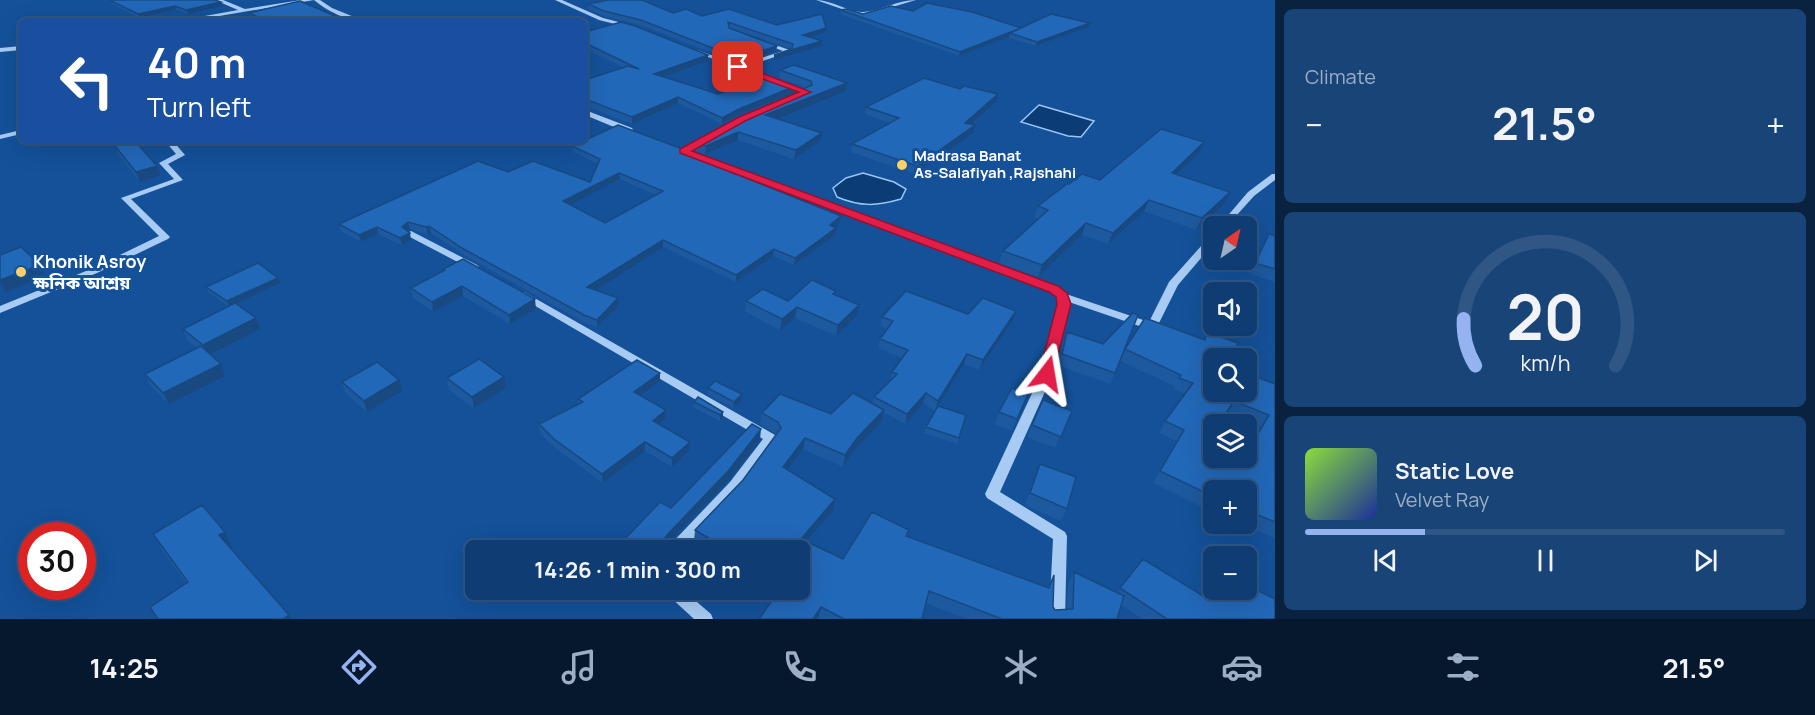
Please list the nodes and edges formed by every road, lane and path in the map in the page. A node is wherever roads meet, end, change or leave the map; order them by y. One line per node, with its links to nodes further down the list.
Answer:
1 (218, 0): 7 (street)
2 (311, 0): 7 (street)
3 (316, 0): 9 (street)
4 (558, 0): 10 (street)
5 (819, 0): 6 (street)
6 (913, 0)
7 (243, 10): 8 (street)
8 (197, 18)
9 (353, 18)
10 (638, 28)
11 (760, 41): 15 (street)
12 (18, 48): 14 (street)
13 (686, 48): 15 (street)
14 (0, 51)
15 (738, 67): 16 (street)
16 (796, 97)
17 (588, 113): 19 (street)
18 (18, 133): 20 (street)
19 (641, 135)
20 (0, 137)
21 (171, 144): 30 (street)
22 (684, 148): 29 (street)
23 (1275, 176): 24 (street)
24 (1232, 216)
25 (411, 234): 27 (street)
26 (1203, 250): 29 (street)
27 (481, 271)
28 (512, 288): 31 (street)
29 (1062, 296): 34 (street)
30 (0, 310)
31 (684, 540)
32 (685, 600): 33 (street)
33 (705, 619)
34 (1056, 619)

